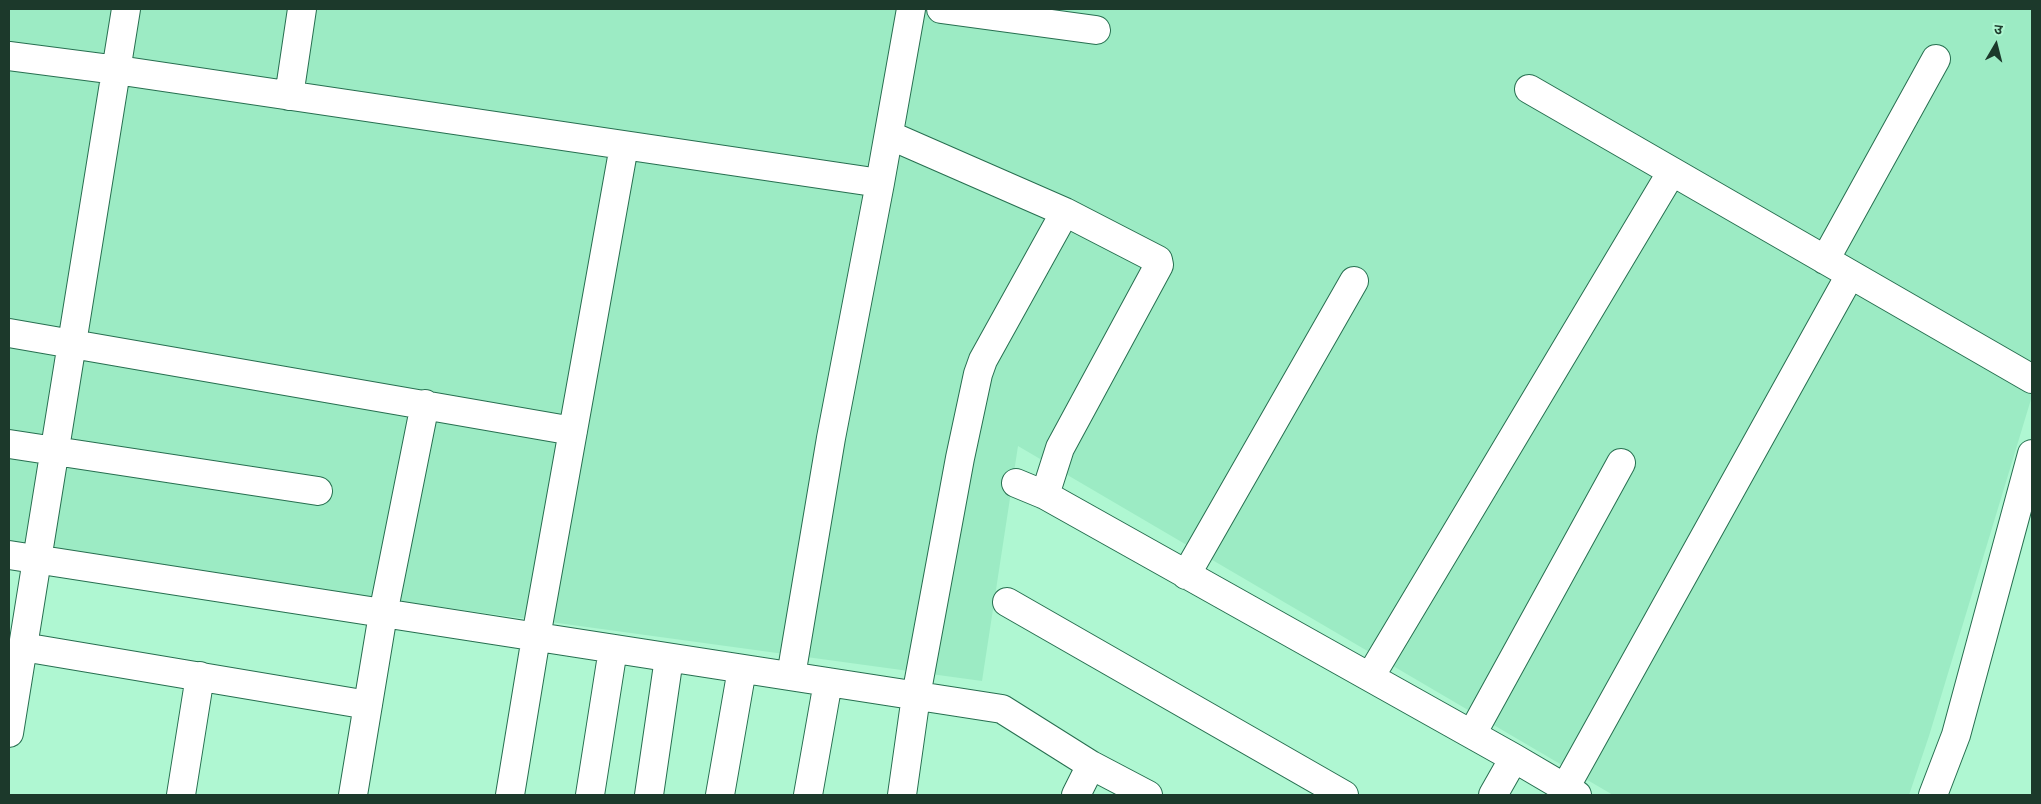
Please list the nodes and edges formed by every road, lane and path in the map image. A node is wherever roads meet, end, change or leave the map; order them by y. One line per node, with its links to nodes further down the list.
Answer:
1 (126, 9): 8 (street)
2 (302, 9): 10 (street)
3 (911, 9): 11 (street)
4 (941, 9): 5 (street)
5 (1096, 30)
6 (9, 56): 8 (street)
7 (1936, 59): 16 (street)
8 (116, 70): 10 (street); 20 (street)
9 (1529, 89): 13 (street)
10 (289, 96): 12 (street)
11 (888, 135): 14 (street); 15 (street)
12 (624, 146): 14 (street); 23 (street)
13 (1671, 173): 16 (street); 44 (street)
14 (880, 183): 43 (street)
15 (1065, 212): 30 (street); 46 (street)
16 (1824, 260): 17 (street)
17 (1850, 275): 21 (street); 52 (street)
18 (1354, 281): 34 (street)
19 (9, 333): 20 (street)
20 (73, 343): 22 (street); 25 (street)
21 (2032, 379)
22 (425, 404): 23 (street); 36 (street)
23 (573, 432): 37 (street)
24 (9, 444): 25 (street)
25 (55, 451): 29 (street); 33 (street)
26 (2032, 454): 31 (street)
27 (1621, 463): 49 (street)
28 (1016, 483): 30 (street)
29 (318, 491)
30 (1045, 495): 34 (street)
31 (2022, 532): 65 (street)
32 (9, 555): 33 (street)
33 (37, 560): 36 (street); 38 (street)
34 (1186, 575): 44 (street)
35 (1006, 602): 63 (street)
36 (383, 614): 37 (street); 47 (street)
37 (536, 637): 39 (street); 55 (street)
38 (23, 647): 42 (street); 48 (street)
39 (613, 649): 40 (street); 56 (street)
40 (669, 658): 41 (street); 57 (street)
41 (742, 669): 43 (street); 58 (street)
42 (200, 676): 47 (street); 53 (street)
43 (791, 676): 45 (street)
44 (1370, 677): 49 (street)
45 (828, 682): 46 (street); 59 (street)
46 (916, 696): 51 (street); 60 (street)
47 (368, 705): 54 (street)
48 (9, 733)
49 (1472, 734): 50 (street)
50 (1514, 758): 52 (street); 64 (street)
51 (1092, 764): 61 (street); 62 (street)
52 (1571, 792)
53 (181, 795)
54 (353, 795)
55 (510, 795)
56 (590, 795)
57 (649, 795)
58 (720, 795)
59 (808, 795)
60 (902, 795)
61 (1076, 795)
62 (1148, 795)
63 (1344, 795)
64 (1493, 795)
65 (1933, 795)

